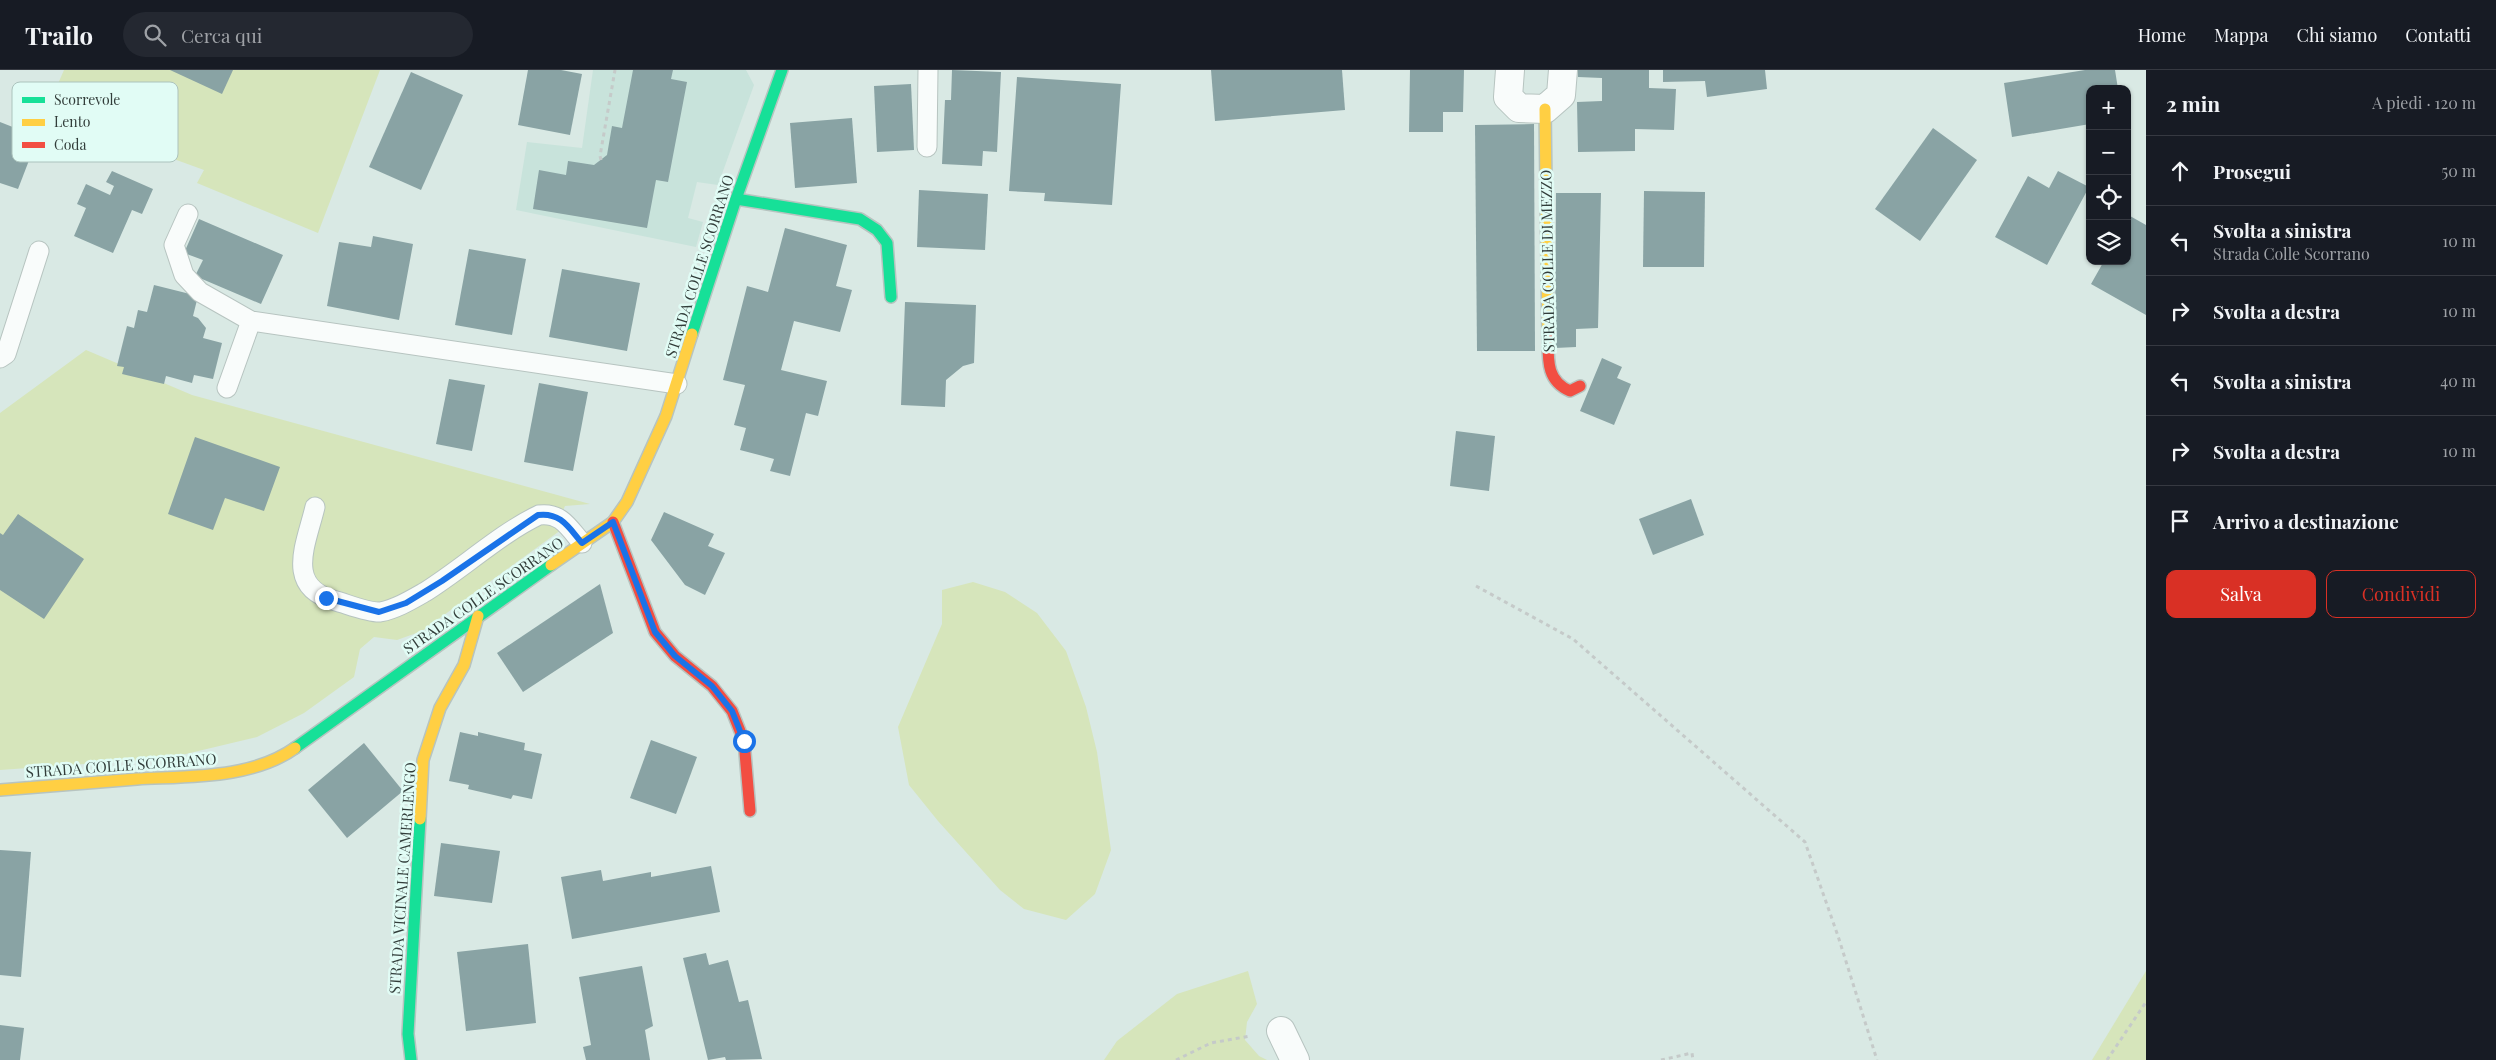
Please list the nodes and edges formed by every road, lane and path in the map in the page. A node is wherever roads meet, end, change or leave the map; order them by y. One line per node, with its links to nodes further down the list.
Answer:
1 (615, 70): 8 (path)
2 (782, 70): 9 (street, STRADA COLLE SCORRANO)
3 (928, 70): 7 (lane)
4 (1510, 70): 6 (street)
5 (1563, 70): 6 (street)
6 (1545, 109): 16 (street, STRADA COLLE DI MEZZO)
7 (926, 147)
8 (602, 160)
9 (736, 199): 12 (street); 15 (street, STRADA COLLE SCORRANO)
10 (188, 214): 13 (lane)
11 (39, 251): 14 (lane)
12 (891, 297)
13 (250, 321): 15 (lane); 17 (lane)
14 (0, 358)
15 (677, 384): 19 (street, STRADA COLLE SCORRANO)
16 (1580, 386)
17 (227, 388)
18 (315, 507): 20 (lane)
19 (613, 522): 20 (street, STRADA COLLE SCORRANO); 24 (street)
20 (582, 543): 22 (street, STRADA COLLE SCORRANO)
21 (1476, 586): 32 (path)
22 (478, 616): 23 (street, STRADA COLLE SCORRANO); 27 (street, STRADA VICINALE CAMERLENGO)
23 (0, 790)
24 (750, 811)
25 (2146, 1002): 33 (path)
26 (1281, 1030): 28 (path); 29 (street)
27 (412, 1060)
28 (1176, 1060)
29 (1295, 1060)
30 (1661, 1060): 31 (path)
31 (1693, 1060)
32 (1876, 1060)
33 (2107, 1060)

